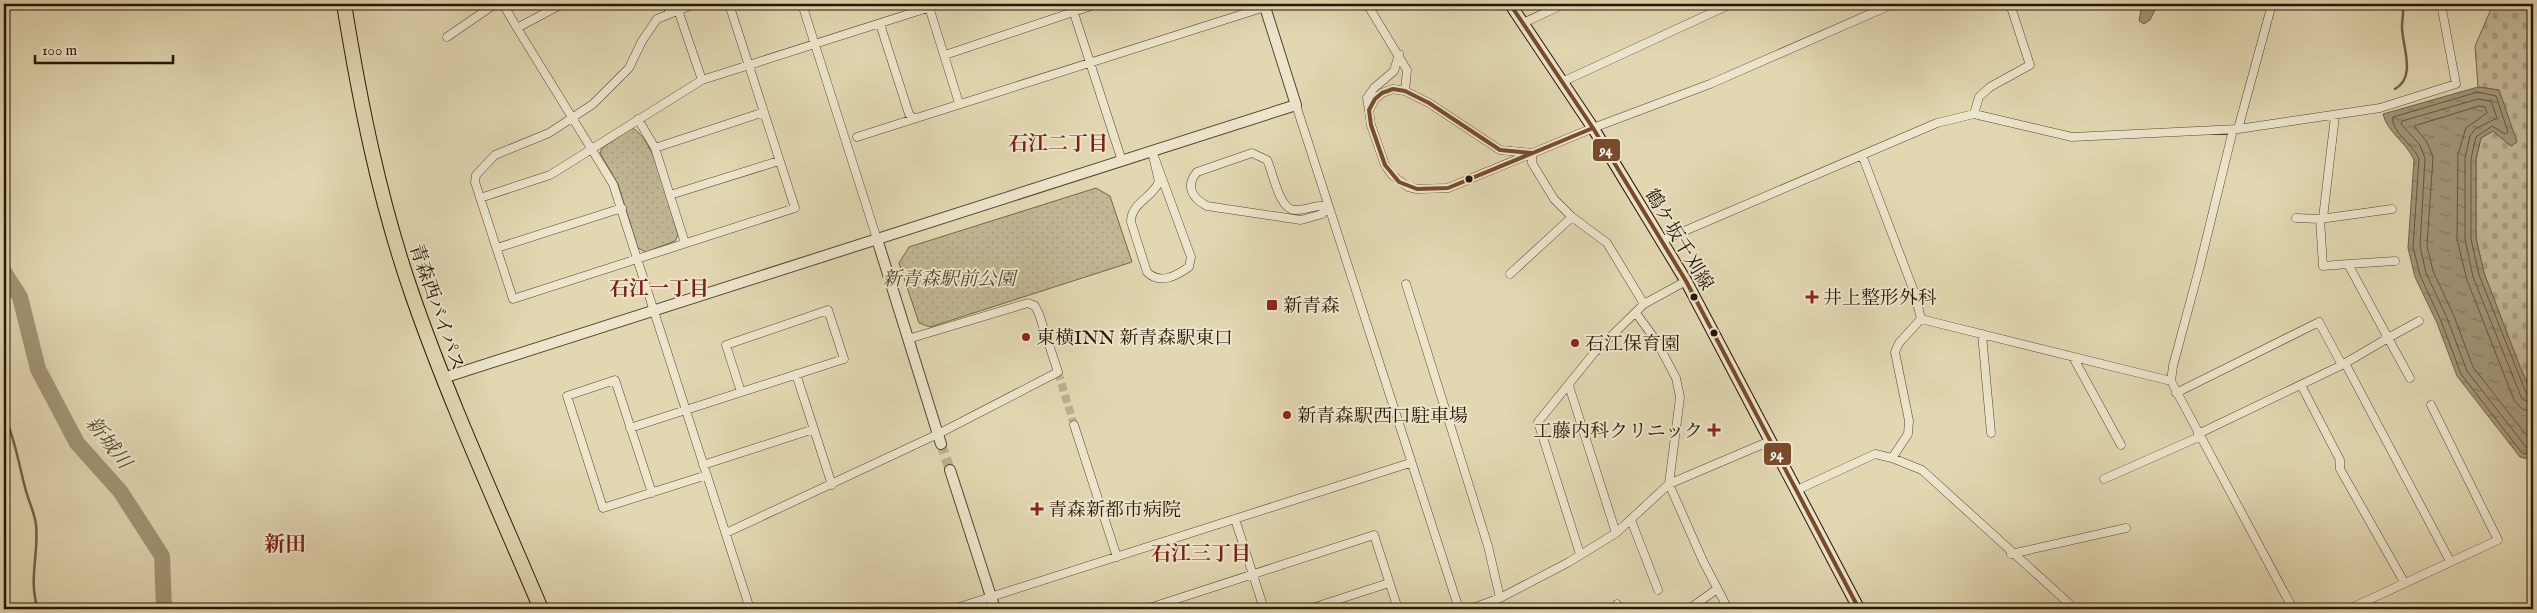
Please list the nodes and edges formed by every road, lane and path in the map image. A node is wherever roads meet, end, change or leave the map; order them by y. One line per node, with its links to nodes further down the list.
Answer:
1 (344, 4): 86 (highway, 青森西バイパス)
2 (495, 4): 29 (street)
3 (503, 4): 28 (street)
4 (562, 4): 28 (street)
5 (668, 4): 24 (street)
6 (702, 4): 23 (street)
7 (729, 4): 34 (street)
8 (802, 4): 30 (street)
9 (940, 4): 22 (street)
10 (1071, 4): 25 (street)
11 (1097, 4): 25 (street)
12 (1367, 4): 31 (street)
13 (1510, 4): 27 (main road, 鶴ケ坂千刈線)
14 (1564, 4): 27 (street)
15 (1731, 4): 21 (street)
16 (1893, 4): 47 (street)
17 (2010, 4): 42 (street)
18 (2272, 4): 48 (street)
19 (2441, 4): 43 (street)
20 (1264, 5): 33 (street); 39 (street)
21 (1715, 7): 36 (street)
22 (929, 8): 26 (street); 32 (street)
23 (678, 10): 24 (street); 35 (street)
24 (669, 13): 44 (street)
25 (1074, 13): 32 (street); 33 (street)
26 (880, 24): 30 (street); 45 (street)
27 (1523, 24): 36 (main road, 鶴ケ坂千刈線)
28 (517, 28): 44 (street)
29 (447, 37)
30 (815, 44): 34 (street); 65 (street)
31 (1399, 54): 37 (street); 40 (street)
32 (945, 55): 38 (street)
33 (1090, 61): 38 (street); 55 (street)
34 (750, 65): 35 (street); 41 (street)
35 (702, 80): 46 (street)
36 (1562, 82): 47 (main road, 鶴ケ坂千刈線)
37 (1405, 91): 40 (street); 53 (street)
38 (959, 103): 45 (street)
39 (1296, 105): 52 (street); 59 (street)
40 (1369, 110): 53 (street)
41 (764, 112): 50 (street); 56 (street)
42 (1974, 114): 48 (street); 54 (street)
43 (2335, 116): 48 (street); 64 (street)
44 (572, 118): 51 (street); 58 (street)
45 (913, 118): 49 (street)
46 (638, 119): 50 (street); 51 (street)
47 (1593, 128): 53 (street); 66 (main road, 鶴ケ坂千刈線)
48 (2235, 129): 88 (street)
49 (857, 137)
50 (655, 148): 57 (street)
51 (592, 149): 58 (street); 60 (street)
52 (1152, 151): 52 (street); 55 (street)
53 (1532, 153): 62 (street)
54 (1862, 155): 66 (street); 78 (street)
55 (1122, 160): 65 (street)
56 (779, 161): 57 (street); 67 (street)
57 (670, 195): 67 (street)
58 (480, 198): 68 (street)
59 (1328, 206): 59 (street); 104 (street)
60 (622, 208): 68 (street); 69 (street)
61 (2392, 209): 64 (street)
62 (1572, 217): 72 (street); 75 (street)
63 (2296, 218): 64 (street)
64 (2322, 218): 71 (street)
65 (878, 239): 76 (street); 82 (street)
66 (1661, 241): 73 (main road, 鶴ケ坂千刈線)
67 (685, 243): 69 (street)
68 (497, 248): 69 (street)
69 (638, 259): 76 (street)
70 (2395, 261): 71 (street)
71 (2348, 264): 81 (street)
72 (1510, 274)
73 (1686, 282): 75 (street); 101 (main road, 鶴ケ坂千刈線)
74 (1406, 284): 128 (street)
75 (1644, 304): 77 (street)
76 (654, 311): 86 (street); 94 (street)
77 (1636, 313): 90 (street); 109 (street)
78 (1921, 319): 80 (street); 103 (street)
79 (2419, 321): 81 (street)
80 (1982, 334): 83 (street); 98 (street)
81 (2388, 338): 84 (street); 87 (street)
82 (908, 339): 100 (street); 100 (street)
83 (2073, 357): 88 (street); 102 (street)
84 (2344, 364): 89 (street); 92 (street); 121 (street)
85 (796, 374): 91 (street); 91 (street); 97 (street)
86 (443, 378): 129 (highway, 青森西バイパス)
87 (2410, 378)
88 (2172, 381): 92 (street)
89 (2301, 385): 99 (street); 123 (street)
90 (1569, 386): 117 (street); 118 (street)
91 (741, 392): 94 (street)
92 (2176, 393): 99 (street)
93 (2431, 405): 121 (street)
94 (686, 410): 96 (street); 105 (street)
95 (1074, 424): 120 (street)
96 (630, 428): 112 (street); 112 (street)
97 (814, 429): 105 (street); 110 (street)
98 (1991, 433)
99 (2200, 435): 108 (street); 143 (street)
100 (939, 439): 110 (street)
101 (1770, 441): 109 (street); 111 (main road, 鶴ケ坂千刈線)
102 (2122, 445)
103 (1892, 458): 111 (street); 119 (street)
104 (1410, 462): 113 (street); 137 (street)
105 (703, 465): 107 (street)
106 (950, 470): 127 (street)
107 (707, 476): 112 (street); 116 (street)
108 (2104, 479)
109 (1669, 484): 114 (street); 125 (street)
110 (832, 485): 116 (street)
111 (1797, 490): 141 (main road, 鶴ケ坂千刈線)
112 (652, 493)
113 (1235, 519): 120 (street); 122 (street)
114 (1630, 520): 117 (street); 126 (street)
115 (2126, 528): 119 (street)
116 (726, 533): 130 (street)
117 (1616, 533): 118 (street)
118 (1580, 554): 128 (street)
119 (2011, 554): 142 (street)
120 (1117, 557): 127 (street)
121 (2450, 561): 123 (street)
122 (1253, 574): 124 (street); 133 (street); 134 (street)
123 (2404, 582): 144 (street)
124 (1389, 584): 135 (street); 136 (street)
125 (1717, 589): 139 (street); 140 (street)
126 (1658, 590)
127 (991, 597): 131 (street); 132 (street)
128 (1500, 598): 138 (street)
129 (541, 609)
130 (750, 609)
131 (953, 609)
132 (994, 609)
133 (1146, 609)
134 (1264, 609)
135 (1308, 609)
136 (1398, 609)
137 (1459, 609)
138 (1470, 609)
139 (1689, 609)
140 (1728, 609)
141 (1859, 609)
142 (2075, 609)
143 (2293, 609)
144 (2349, 609)

